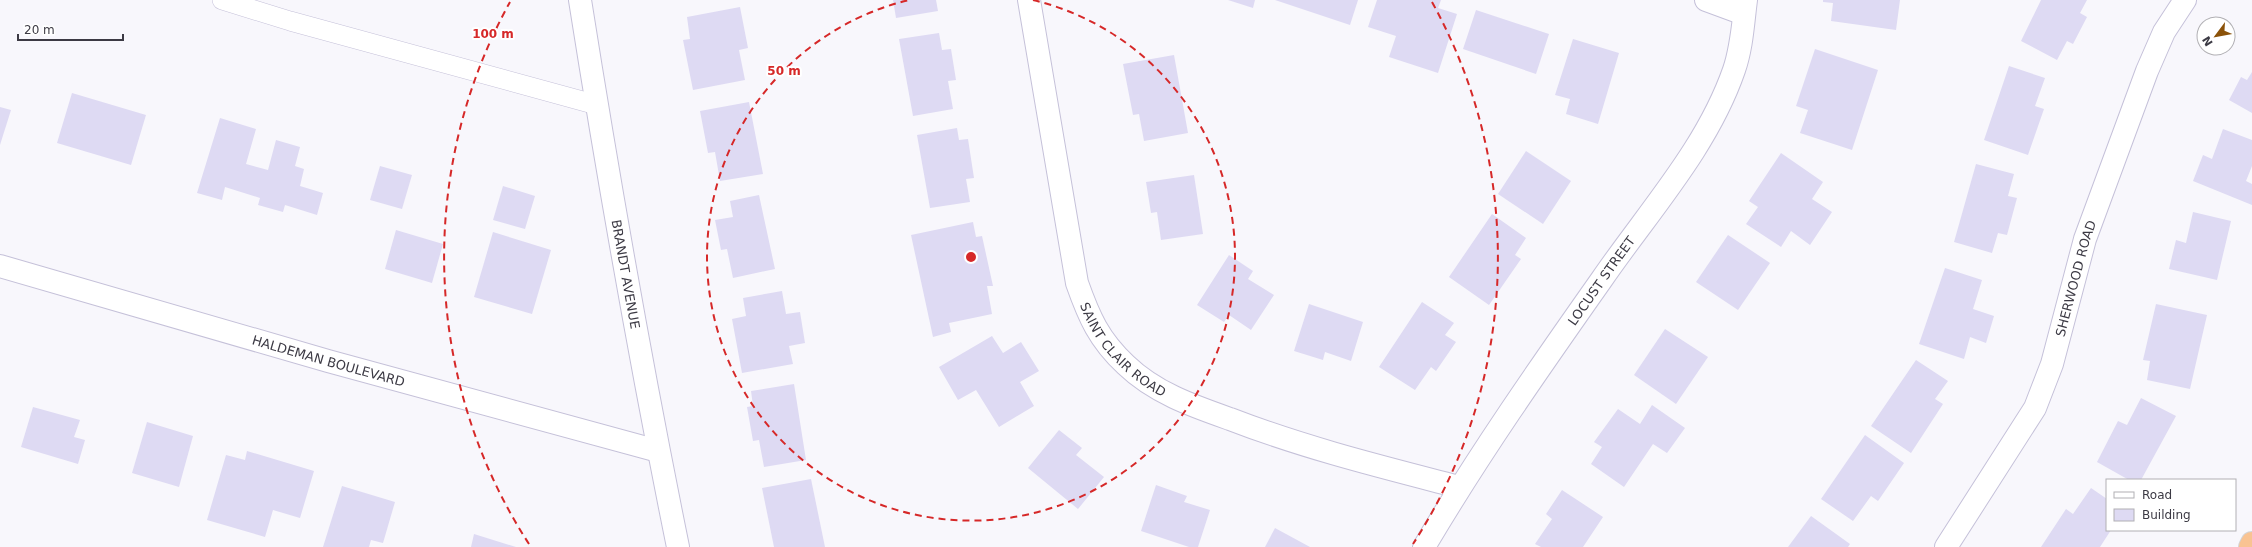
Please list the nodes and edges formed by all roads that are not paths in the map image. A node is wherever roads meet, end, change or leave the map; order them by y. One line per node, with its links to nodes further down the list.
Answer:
1 (222, 0): 7 (lane)
2 (580, 0): 7 (street, BRANDT AVENUE)
3 (1028, 0): 10 (street, SAINT CLAIR ROAD)
4 (1706, 0): 6 (street)
5 (2185, 0): 14 (street, SHERWOOD ROAD)
6 (1745, 7): 10 (street, LOCUST STREET)
7 (597, 105): 9 (street, BRANDT AVENUE)
8 (0, 266): 9 (street, HALDEMAN BOULEVARD)
9 (658, 451): 12 (street, BRANDT AVENUE)
10 (1459, 487): 13 (street, LOCUST STREET)
11 (2252, 543): 15 (highway)
12 (678, 547)
13 (1424, 547)
14 (1946, 547)
15 (2250, 547)

